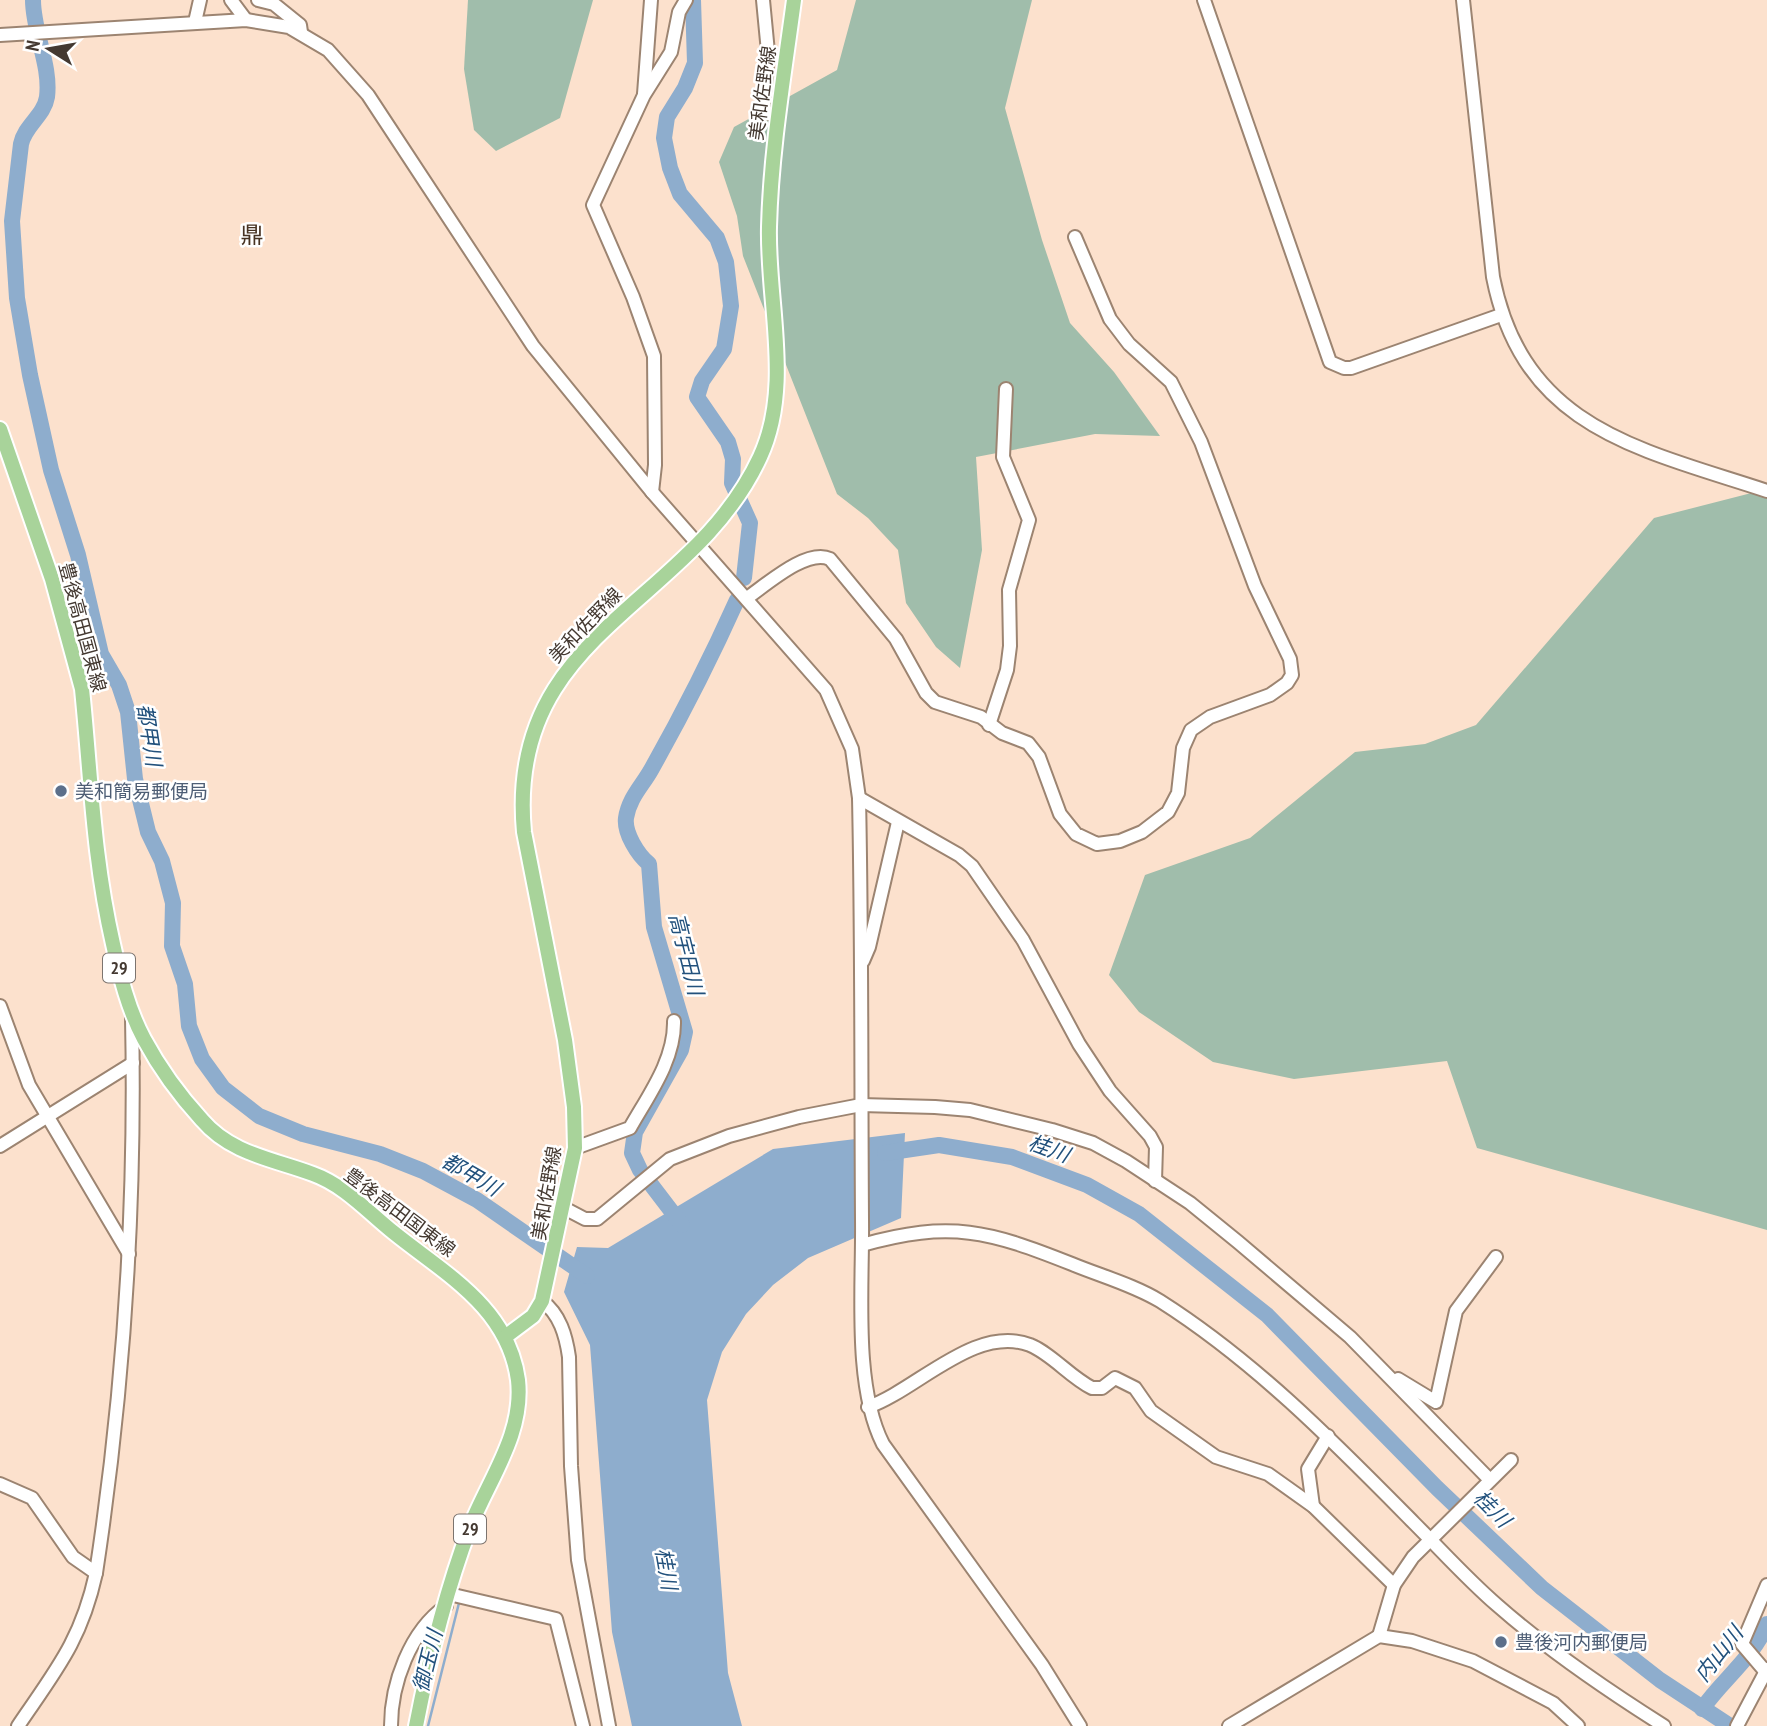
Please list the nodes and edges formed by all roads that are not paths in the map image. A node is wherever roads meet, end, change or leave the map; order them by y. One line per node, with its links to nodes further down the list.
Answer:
1 (200, 0): 11 (street)
2 (231, 0): 10 (street)
3 (258, 0): 12 (street)
4 (651, 0): 14 (street)
5 (686, 0): 14 (street)
6 (763, 0): 15 (street)
7 (794, 0): 15 (main road, 美和佐野線)
8 (1204, 0): 17 (street)
9 (1463, 0): 17 (street)
10 (246, 20): 11 (street); 12 (street)
11 (195, 22): 13 (street)
12 (300, 32): 21 (street)
13 (0, 35)
14 (644, 95): 21 (street)
15 (778, 116): 22 (main road, 美和佐野線)
16 (1075, 237): 24 (street)
17 (1501, 315): 20 (street)
18 (1006, 389): 24 (street)
19 (0, 429): 29 (main road, 豊後高田国東線 / 29)
20 (1767, 491)
21 (652, 492): 22 (street)
22 (698, 543): 23 (street); 35 (main road, 美和佐野線)
23 (747, 598): 24 (street); 25 (street)
24 (989, 725)
25 (859, 798): 26 (street); 27 (street)
26 (898, 822): 27 (street); 36 (street)
27 (861, 962): 32 (street)
28 (0, 1006): 33 (street)
29 (132, 1014): 31 (street); 42 (main road, 豊後高田国東線 / 29)
30 (674, 1021): 35 (street)
31 (133, 1063): 33 (street); 39 (street)
32 (861, 1108): 36 (street); 37 (street); 38 (street)
33 (45, 1117): 34 (street); 39 (street)
34 (1, 1143)
35 (575, 1148): 37 (main road, 美和佐野線)
36 (1155, 1181): 43 (street)
37 (564, 1212): 41 (main road, 美和佐野線)
38 (862, 1243): 44 (street); 45 (street)
39 (130, 1254): 51 (street)
40 (1496, 1257): 43 (street)
41 (544, 1295): 42 (main road, 美和佐野線); 61 (street)
42 (505, 1337): 54 (main road, 豊後高田国東線 / 29)
43 (1380, 1367): 47 (street)
44 (868, 1407): 49 (street); 62 (street)
45 (1328, 1436): 49 (street); 50 (street)
46 (1511, 1460): 47 (street)
47 (1488, 1481): 50 (street)
48 (0, 1484): 51 (street)
49 (1313, 1506): 52 (street)
50 (1432, 1537): 52 (street); 65 (street)
51 (96, 1573): 57 (street)
52 (1394, 1585): 55 (street)
53 (1767, 1585): 56 (street)
54 (447, 1600): 58 (street); 59 (main road, 豊後高田国東線 / 29); 60 (street)
55 (1379, 1636): 63 (street); 64 (street)
56 (1760, 1666): 66 (street)
57 (18, 1726)
58 (391, 1726)
59 (416, 1726)
60 (583, 1726)
61 (609, 1726)
62 (1080, 1726)
63 (1229, 1726)
64 (1578, 1726)
65 (1664, 1726)
66 (1737, 1726)

